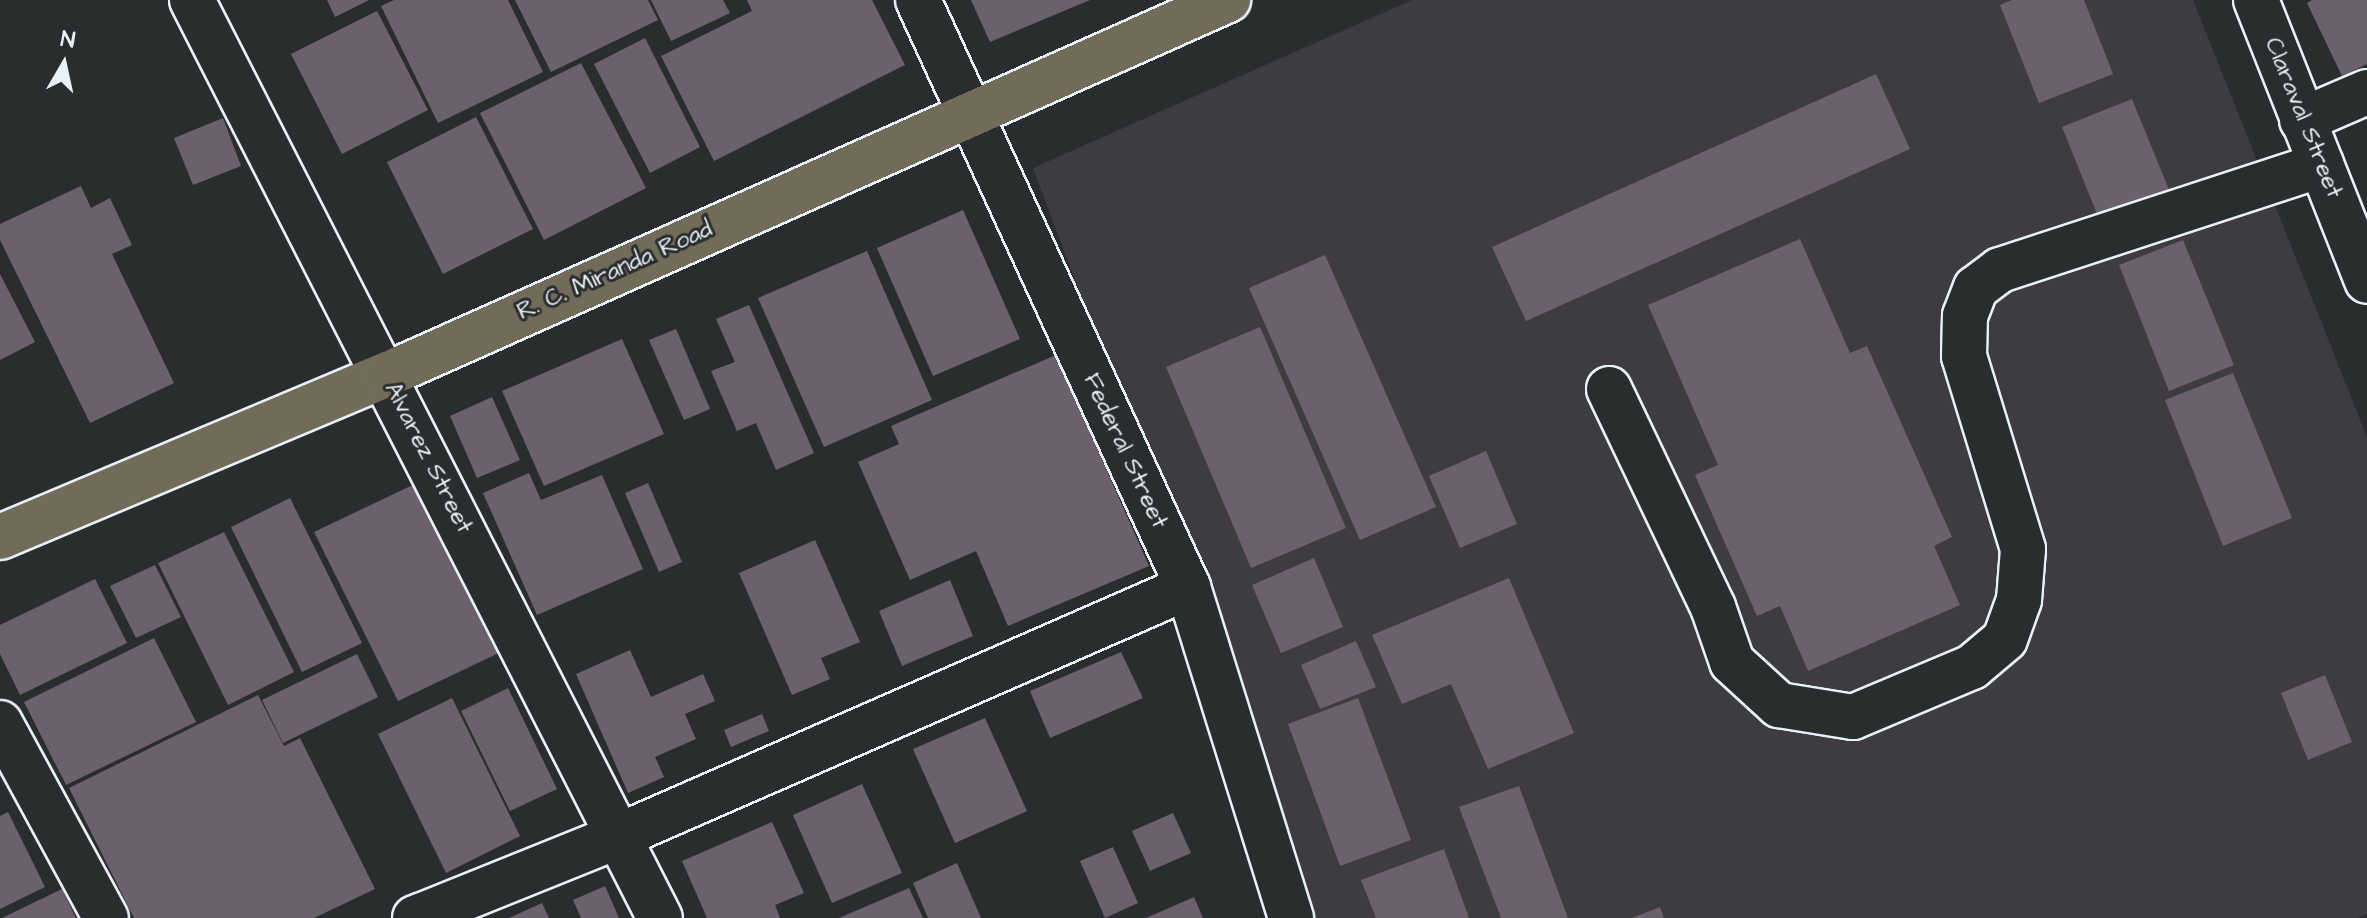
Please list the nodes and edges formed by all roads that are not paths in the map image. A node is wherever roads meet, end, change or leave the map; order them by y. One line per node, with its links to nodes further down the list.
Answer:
1 (192, 0): 10 (street, Alvarez Street)
2 (918, 0): 6 (street, Federal Street)
3 (1228, 0): 6 (main road, R. C. Miranda Road)
4 (2256, 0): 7 (street, Claraval Street)
5 (2367, 92): 7 (street)
6 (969, 111): 10 (main road, R. C. Miranda Road); 13 (street, Federal Street)
7 (2302, 120): 8 (street, Claraval Street)
8 (2321, 165): 9 (street, Claraval Street); 11 (street)
9 (2367, 281)
10 (386, 375): 12 (main road, R. C. Miranda Road); 15 (street, Alvarez Street)
11 (1609, 389)
12 (0, 537)
13 (1188, 587): 15 (street); 19 (street, Federal Street)
14 (0, 723): 16 (street)
15 (621, 835): 17 (street); 18 (street, Alvarez Street)
16 (106, 918)
17 (415, 918)
18 (660, 918)
19 (1291, 918)

